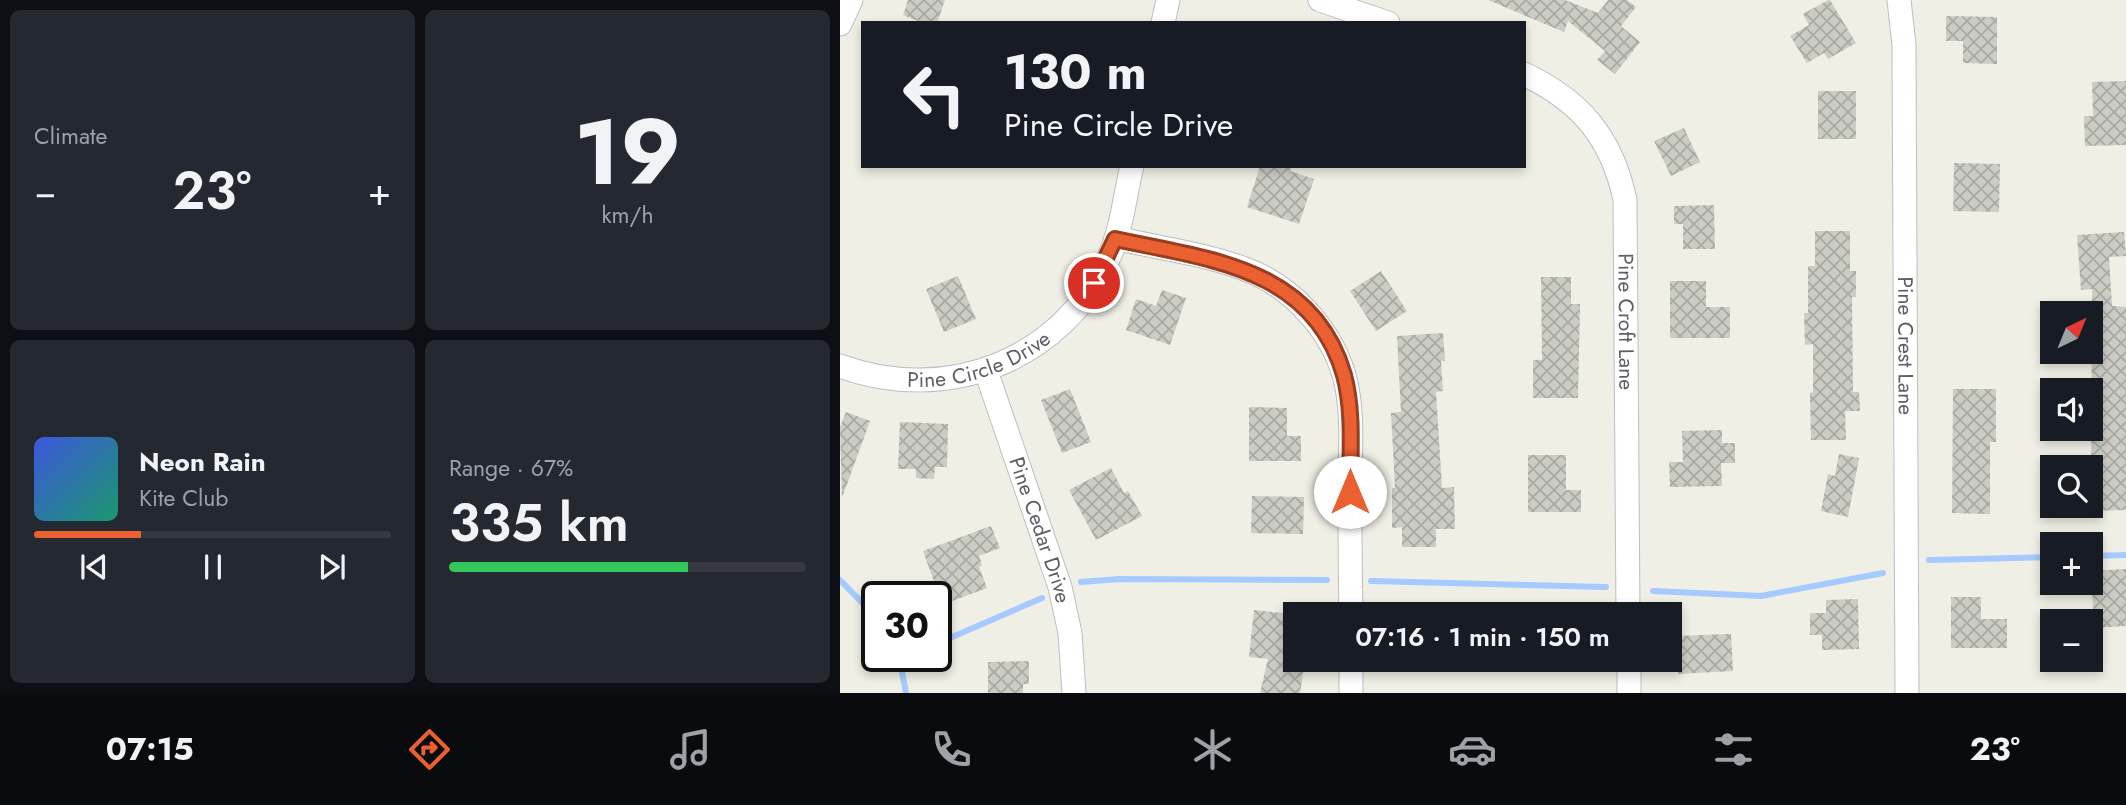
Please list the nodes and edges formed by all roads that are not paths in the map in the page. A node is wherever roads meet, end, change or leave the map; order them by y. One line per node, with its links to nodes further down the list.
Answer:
1 (850, 0): 7 (street)
2 (1168, 0): 5 (street)
3 (1320, 0): 6 (street)
4 (1899, 0): 20 (street, Pine Crest Lane)
5 (1163, 21)
6 (1382, 21)
7 (840, 24)
8 (1526, 75): 14 (street, Pine Croft Lane)
9 (1132, 168): 10 (street, Pine Circle Drive)
10 (1115, 239): 12 (street, Pine Circle Drive); 13 (street)
11 (840, 366): 12 (street, Pine Circle Drive)
12 (986, 371): 17 (street, Pine Cedar Drive)
13 (1351, 602)
14 (1628, 602)
15 (1351, 672): 18 (street)
16 (1629, 672): 19 (street)
17 (1074, 693)
18 (1351, 693)
19 (1629, 693)
20 (1907, 693)

